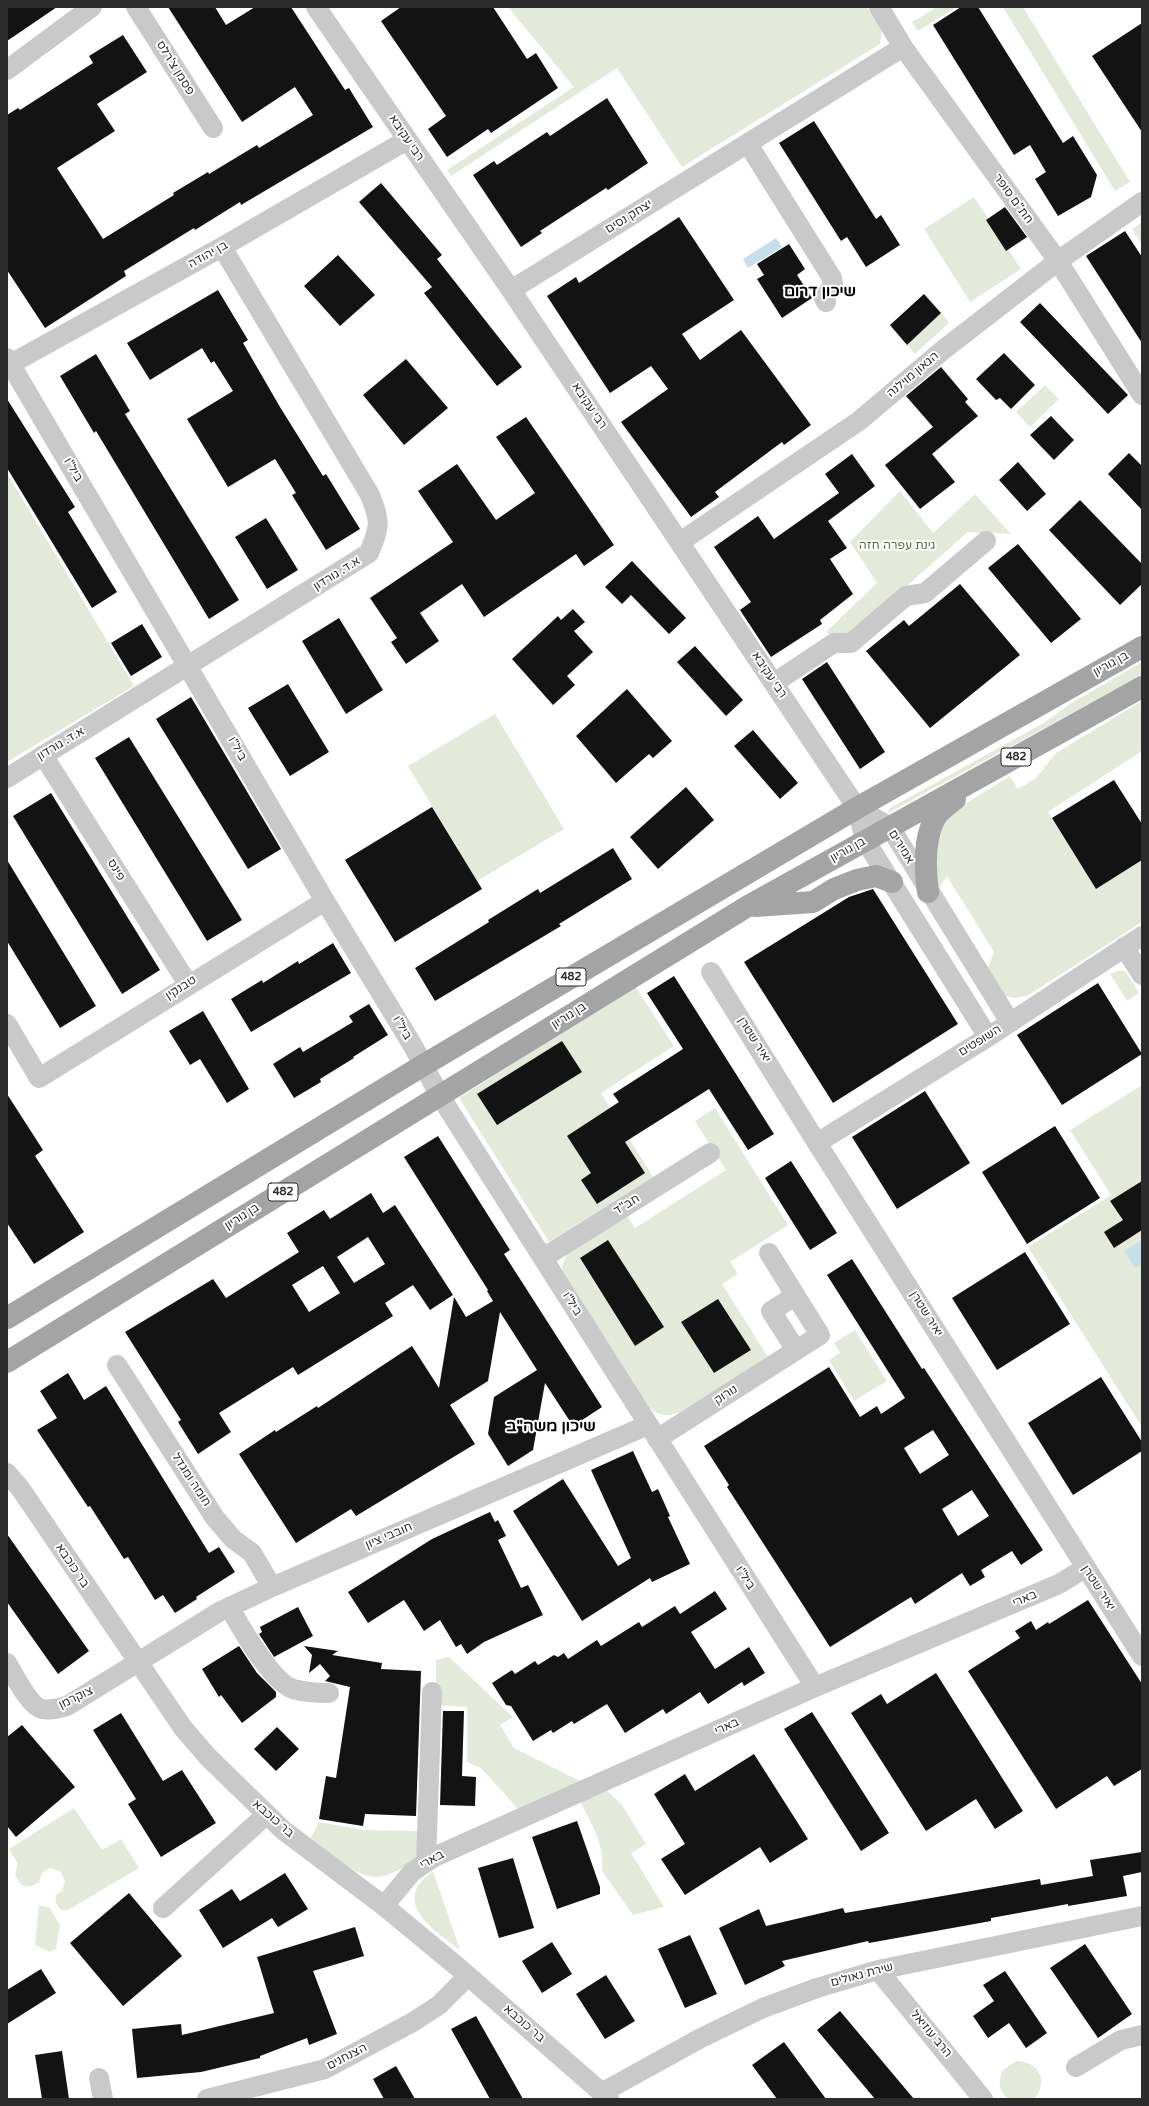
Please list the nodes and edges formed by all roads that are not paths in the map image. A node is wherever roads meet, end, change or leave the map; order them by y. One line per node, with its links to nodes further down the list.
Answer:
1 (92, 7): 6 (street)
2 (136, 7): 7 (street, פסמן צ'רלס)
3 (316, 7): 8 (street, רבי עקיבא)
4 (879, 7): 5 (street, חת"ם סופר)
5 (904, 47): 9 (street, יצחק נסים); 12 (street, חת"ם סופר)
6 (7, 70)
7 (213, 128)
8 (407, 140): 11 (street, בן יהודה); 13 (street, רבי עקיבא)
9 (748, 144): 13 (street, יצחק נסים); 14 (street)
10 (1142, 202): 12 (street, הגאון מוילנה)
11 (222, 247): 15 (street, בן יהודה); 20 (street, א.ד. גורדון)
12 (1058, 261): 16 (street, חת"ם סופר); 18 (street, הגאון מוילנה)
13 (511, 290): 18 (street, רבי עקיבא)
14 (826, 302)
15 (8, 363): 20 (street, ביל"ו)
16 (1142, 395)
17 (986, 541): 21 (street)
18 (680, 542): 21 (street, רבי עקיבא)
19 (1142, 647): 26 (main road, בן גוריון / 482)
20 (188, 666): 23 (street, א.ד. גורדון); 31 (street, ביל"ו)
21 (774, 683): 26 (street, רבי עקיבא)
22 (1142, 687): 25 (main road, בן גוריון / 482)
23 (43, 755): 24 (street, א.ד. גורדון); 37 (street, פינס)
24 (7, 778)
25 (974, 780): 27 (main road, בן גוריון / 482); 30 (main road)
26 (857, 808): 27 (street, אמירים); 28 (street); 41 (main road, בן גוריון / 482)
27 (890, 827): 28 (main road, בן גוריון / 482); 30 (street, אמירים)
28 (865, 840): 29 (street); 32 (main road, בן גוריון / 482)
29 (892, 882): 32 (main road); 40 (street)
30 (928, 892): 38 (street, אמירים)
31 (325, 901): 37 (street, טבנקין); 41 (street, ביל"ו)
32 (748, 906): 42 (main road, בן גוריון / 482)
33 (1142, 936): 34 (street, השופטים)
34 (1124, 947): 36 (street); 38 (street, השופטים)
35 (711, 972): 43 (street, יאיר שטרן)
36 (1142, 975)
37 (188, 984): 39 (street, טבנקין)
38 (1010, 1022): 40 (street, השופטים)
39 (7, 1024)
40 (988, 1036): 43 (street, השופטים)
41 (422, 1066): 42 (street, ביל"ו); 48 (main road, בן גוריון / 482)
42 (440, 1096): 46 (street, ביל"ו); 50 (main road, בן גוריון / 482)
43 (817, 1143): 54 (street, יאיר שטרן)
44 (710, 1153): 46 (street, חב"ד)
45 (769, 1254): 47 (street, נורוק)
46 (544, 1258): 52 (street, ביל"ו)
47 (795, 1296): 49 (street, נורוק); 49 (street)
48 (7, 1318)
49 (796, 1350): 52 (street, נורוק)
50 (7, 1362)
51 (117, 1365): 55 (street, חומה ומגדל)
52 (652, 1432): 55 (street, חובבי ציון); 60 (street, ביל"ו)
53 (7, 1473): 59 (street, בר כוכבא)
54 (1085, 1568): 57 (street, יאיר שטרן); 60 (street, בארי)
55 (272, 1587): 56 (street, חובבי ציון)
56 (229, 1607): 59 (street, חובבי ציון); 62 (street)
57 (1142, 1656)
58 (7, 1663): 59 (street, צוקרמן)
59 (138, 1663): 63 (street, בר כוכבא)
60 (815, 1687): 64 (street, בארי)
61 (432, 1692): 64 (street)
62 (329, 1693)
63 (266, 1814): 65 (street, בר כוכבא); 66 (street)
64 (426, 1862): 65 (street, בארי)
65 (384, 1906): 69 (street, בר כוכבא)
66 (163, 1908)
67 (1142, 1916): 68 (street, שירת גאולים)
68 (878, 1970): 73 (street, שירת גאולים); 76 (street, הרב עוזיאל)
69 (468, 1976): 73 (street, בר כוכבא); 75 (street, הצנחנים)
70 (1142, 2035): 71 (street)
71 (1076, 2067)
72 (99, 2078): 74 (street)
73 (606, 2096)
74 (103, 2099)
75 (207, 2099)
76 (983, 2099)

